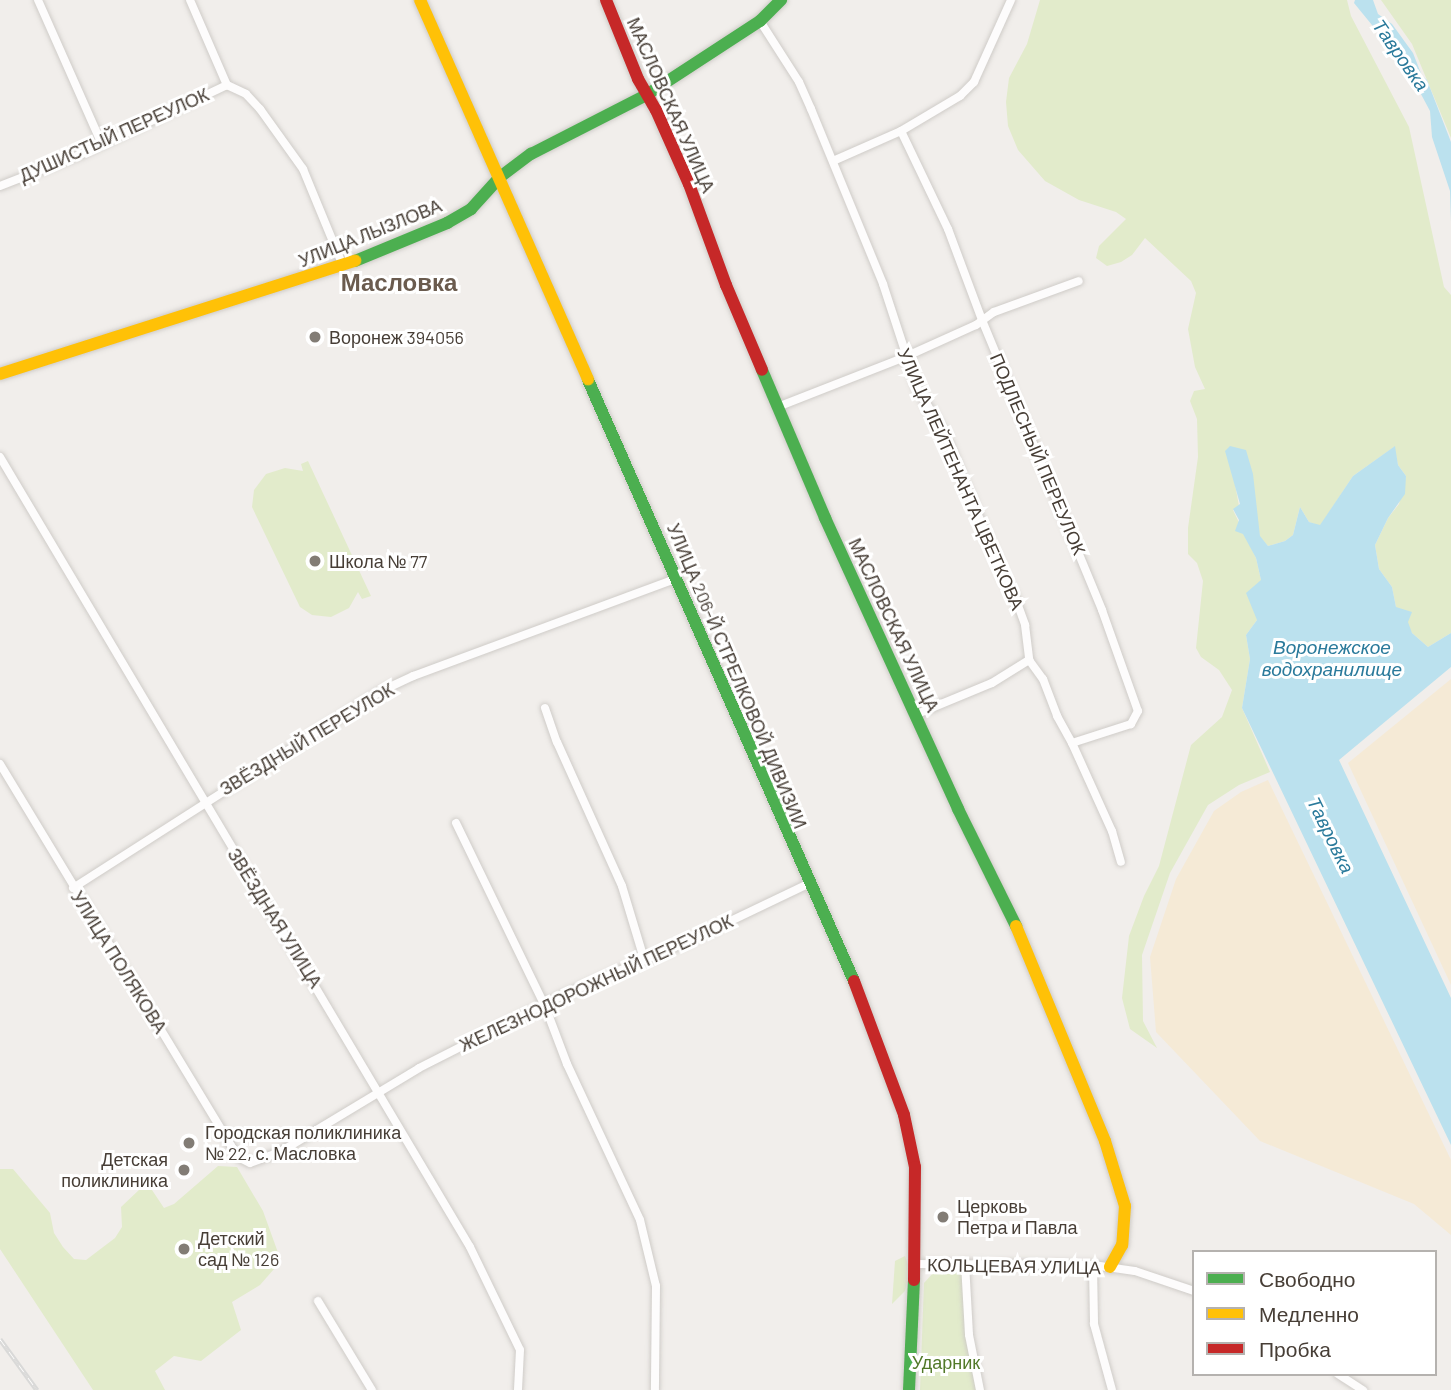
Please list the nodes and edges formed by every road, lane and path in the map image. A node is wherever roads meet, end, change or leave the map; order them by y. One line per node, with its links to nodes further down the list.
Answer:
1 (38, 0): 11 (street)
2 (190, 0): 8 (street)
3 (420, 0): 13 (street, УЛИЦА 206-Й СТРЕЛКОВОЙ ДИВИЗИИ)
4 (606, 0): 9 (street, МАСЛОВСКАЯ УЛИЦА)
5 (781, 0): 7 (street, УЛИЦА ЛЫЗЛОВА)
6 (1011, 0): 10 (street)
7 (761, 21): 9 (street, УЛИЦА ЛЫЗЛОВА); 12 (street, УЛИЦА ЛЕЙТЕНАНТА ЦВЕТКОВА)
8 (228, 85): 11 (street, ДУШИСТЫЙ ПЕРЕУЛОК); 15 (street)
9 (648, 94): 13 (street, УЛИЦА ЛЫЗЛОВА); 20 (street, МАСЛОВСКАЯ УЛИЦА)
10 (901, 131): 12 (street); 17 (street, ПОДЛЕСНЫЙ ПЕРЕУЛОК)
11 (102, 142): 14 (street, ДУШИСТЫЙ ПЕРЕУЛОК)
12 (833, 161): 18 (street, УЛИЦА ЛЕЙТЕНАНТА ЦВЕТКОВА)
13 (500, 177): 15 (street, УЛИЦА ЛЫЗЛОВА); 22 (street, УЛИЦА 206-Й СТРЕЛКОВОЙ ДИВИЗИИ)
14 (0, 186)
15 (343, 266): 19 (street, УЛИЦА ЛЫЗЛОВА)
16 (1079, 281): 17 (street)
17 (982, 320): 18 (street); 26 (street, ПОДЛЕСНЫЙ ПЕРЕУЛОК)
18 (905, 357): 20 (street); 23 (street, УЛИЦА ЛЕЙТЕНАНТА ЦВЕТКОВА)
19 (0, 374)
20 (780, 406): 25 (street, МАСЛОВСКАЯ УЛИЦА)
21 (0, 457): 28 (street, ЗВЁЗДНАЯ УЛИЦА)
22 (676, 579): 28 (street, ЗВЁЗДНЫЙ ПЕРЕУЛОК); 31 (street, УЛИЦА 206-Й СТРЕЛКОВОЙ ДИВИЗИИ)
23 (1029, 660): 25 (street); 26 (street, УЛИЦА ЛЕЙТЕНАНТА ЦВЕТКОВА)
24 (545, 708): 33 (street)
25 (917, 714): 40 (street, МАСЛОВСКАЯ УЛИЦА)
26 (1072, 743): 30 (street, УЛИЦА ЛЕЙТЕНАНТА ЦВЕТКОВА)
27 (0, 764): 32 (street, УЛИЦА ПОЛЯКОВА)
28 (205, 801): 32 (street, ЗВЁЗДНЫЙ ПЕРЕУЛОК); 35 (street, ЗВЁЗДНАЯ УЛИЦА)
29 (456, 822): 34 (street)
30 (1121, 862)
31 (808, 884): 33 (street, ЖЕЛЕЗНОДОРОЖНЫЙ ПЕРЕУЛОК); 38 (street, УЛИЦА 206-Й СТРЕЛКОВОЙ ДИВИЗИИ)
32 (73, 887): 36 (street, УЛИЦА ПОЛЯКОВА)
33 (643, 959): 34 (street, ЖЕЛЕЗНОДОРОЖНЫЙ ПЕРЕУЛОК)
34 (545, 1006): 35 (street, ЖЕЛЕЗНОДОРОЖНЫЙ ПЕРЕУЛОК); 46 (street)
35 (379, 1091): 36 (street, ЖЕЛЕЗНОДОРОЖНЫЙ ПЕРЕУЛОК); 45 (street, ЗВЁЗДНАЯ УЛИЦА)
36 (240, 1158)
37 (965, 1263): 38 (street, КОЛЬЦЕВАЯ УЛИЦА); 39 (street, КОЛЬЦЕВАЯ УЛИЦА); 48 (street)
38 (915, 1264): 47 (street, УЛИЦА 206-Й СТРЕЛКОВОЙ ДИВИЗИИ)
39 (1093, 1265): 40 (street, КОЛЬЦЕВАЯ УЛИЦА); 49 (street)
40 (1110, 1267): 41 (street, КОЛЬЦЕВАЯ УЛИЦА)
41 (1192, 1290)
42 (318, 1301): 44 (street)
43 (1341, 1376): 50 (street); 51 (street)
44 (372, 1390)
45 (518, 1390)
46 (655, 1390)
47 (909, 1390)
48 (980, 1390)
49 (1111, 1390)
50 (1352, 1390)
51 (1363, 1390)

